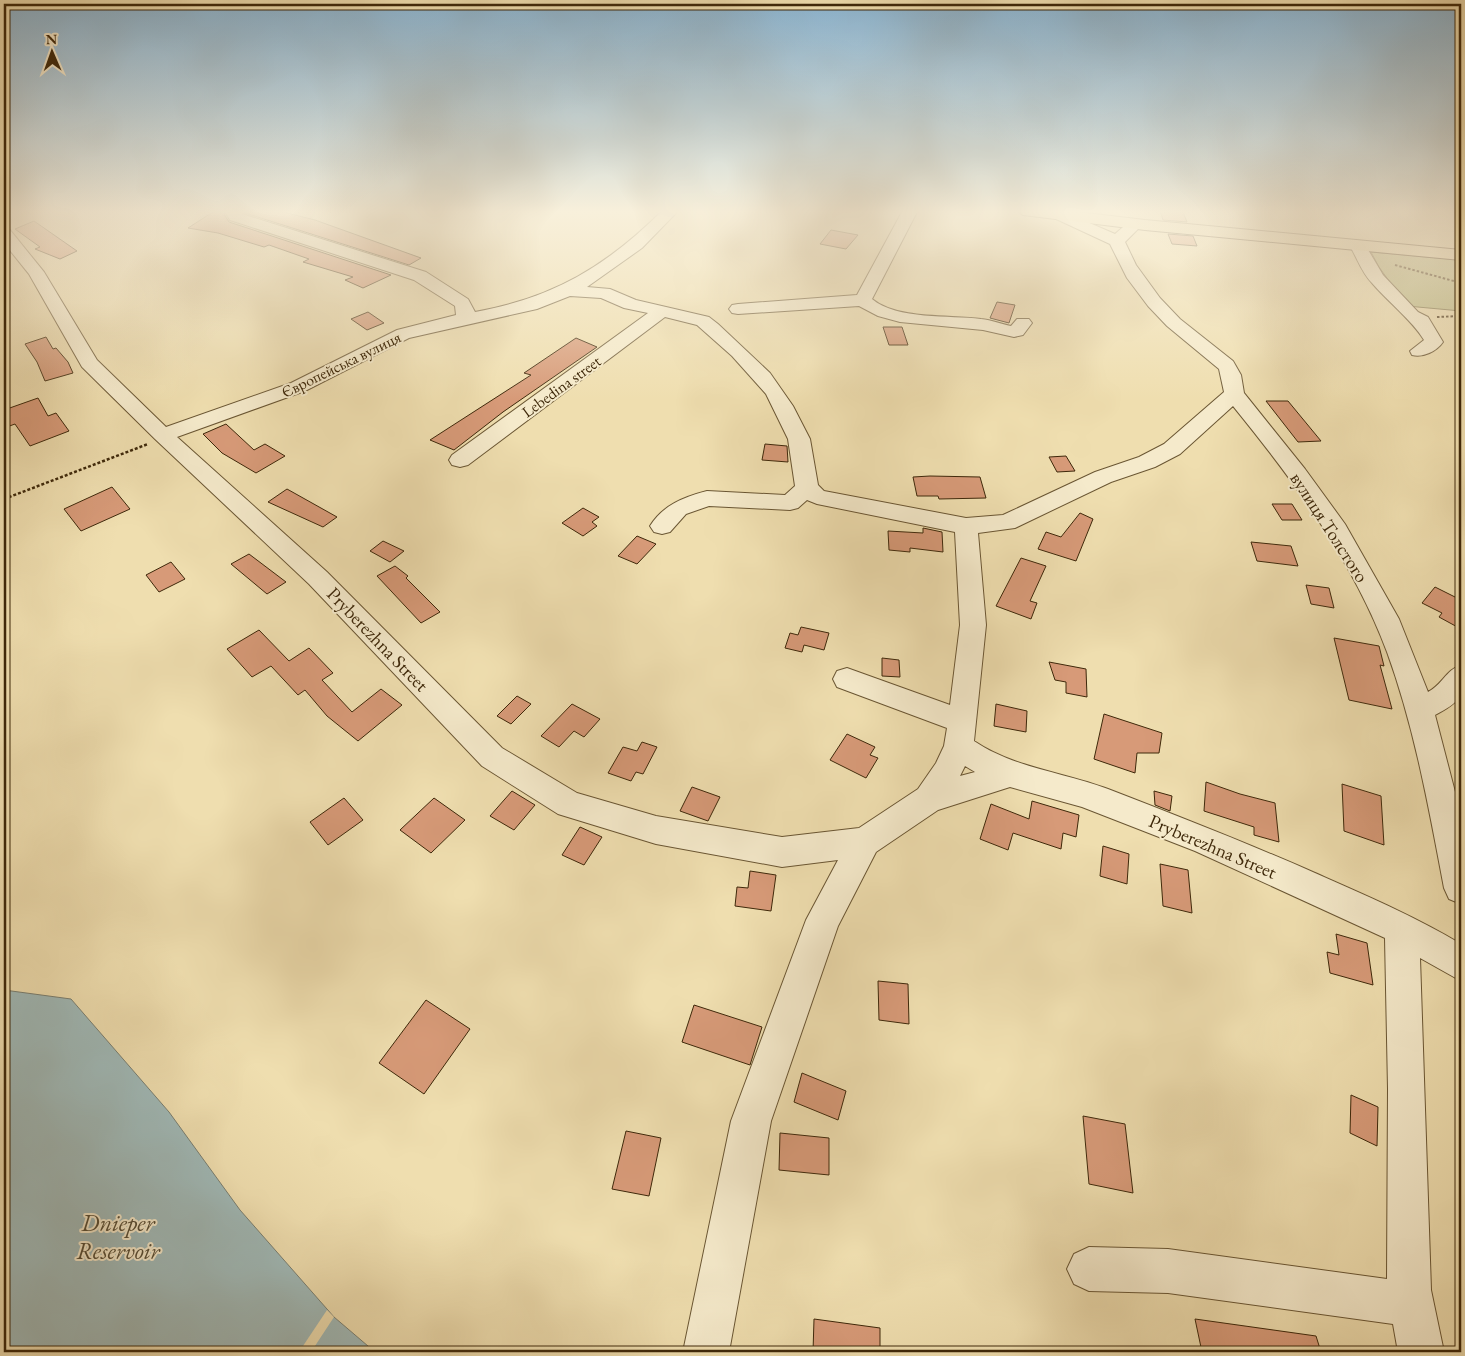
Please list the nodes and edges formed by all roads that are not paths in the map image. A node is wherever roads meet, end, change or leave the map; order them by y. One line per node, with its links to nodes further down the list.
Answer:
1 (37, 273): 17 (street, Pryberezhna Street)
2 (411, 273): 13 (street)
3 (599, 273): 8 (street, Європейська вулиця)
4 (604, 273): 9 (street)
5 (877, 273): 10 (street)
6 (1133, 273): 16 (street, вулиця Толстого)
7 (1373, 273): 15 (street)
8 (565, 290): 9 (street); 13 (street, Європейська вулиця)
9 (604, 293): 12 (street)
10 (864, 300): 11 (street); 14 (street)
11 (738, 309)
12 (661, 312): 18 (street, Lebedina street); 19 (street)
13 (465, 318): 17 (street, Європейська вулиця)
14 (1023, 323)
15 (1419, 351)
16 (1234, 394): 21 (street); 24 (street, вулиця Толстого)
17 (163, 436): 28 (street, Pryberezhna Street)
18 (460, 460)
19 (807, 488): 20 (street); 21 (street)
20 (662, 526)
21 (966, 526): 25 (street)
22 (1461, 676): 24 (street)
23 (847, 679): 25 (street, Pryberezhna Street)
24 (1420, 710): 29 (street, вулиця Толстого)
25 (961, 734): 26 (street, Pryberezhna Street); 27 (street)
26 (1010, 774): 27 (street); 30 (street, Pryberezhna Street)
27 (929, 799): 28 (street)
28 (865, 842): 34 (street)
29 (1461, 888)
30 (1402, 928): 31 (street, Pryberezhna Street); 33 (street)
31 (1461, 963)
32 (1089, 1269): 33 (street)
33 (1412, 1305): 35 (street)
34 (706, 1352)
35 (1421, 1352)

